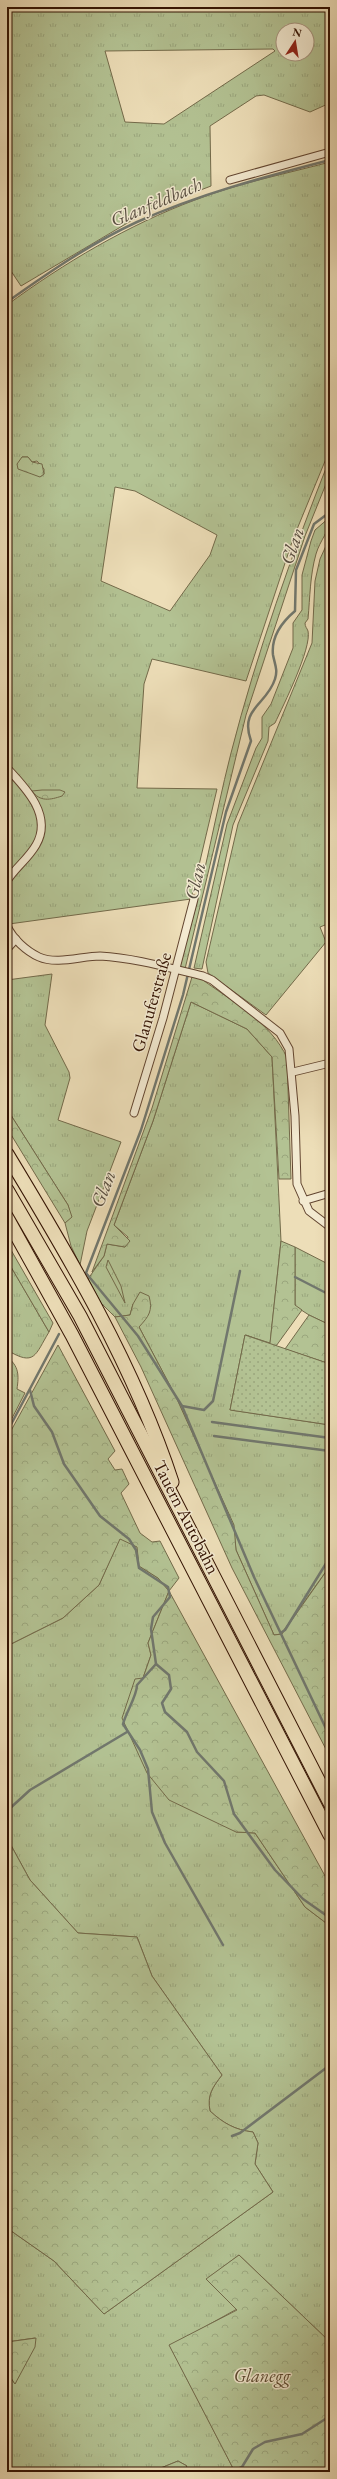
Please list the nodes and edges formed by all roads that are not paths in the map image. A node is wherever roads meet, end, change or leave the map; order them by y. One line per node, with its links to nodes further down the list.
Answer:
1 (330, 152): 2 (street)
2 (230, 180)
3 (7, 768): 4 (street)
4 (7, 882)
5 (194, 899): 9 (street, Glanuferstraße)
6 (7, 926): 7 (street)
7 (16, 939): 8 (street); 9 (street)
8 (7, 948)
9 (177, 970): 11 (street); 12 (street, Glanuferstraße)
10 (330, 1063): 11 (street)
11 (293, 1072): 16 (street)
12 (134, 1113)
13 (7, 1154): 19 (highway)
14 (7, 1190): 19 (highway)
15 (330, 1193): 16 (street)
16 (303, 1201): 18 (street)
17 (7, 1218): 21 (highway, Tauern Autobahn)
18 (330, 1228)
19 (184, 1518): 20 (highway, Tauern Autobahn)
20 (330, 1803)
21 (330, 1835)

